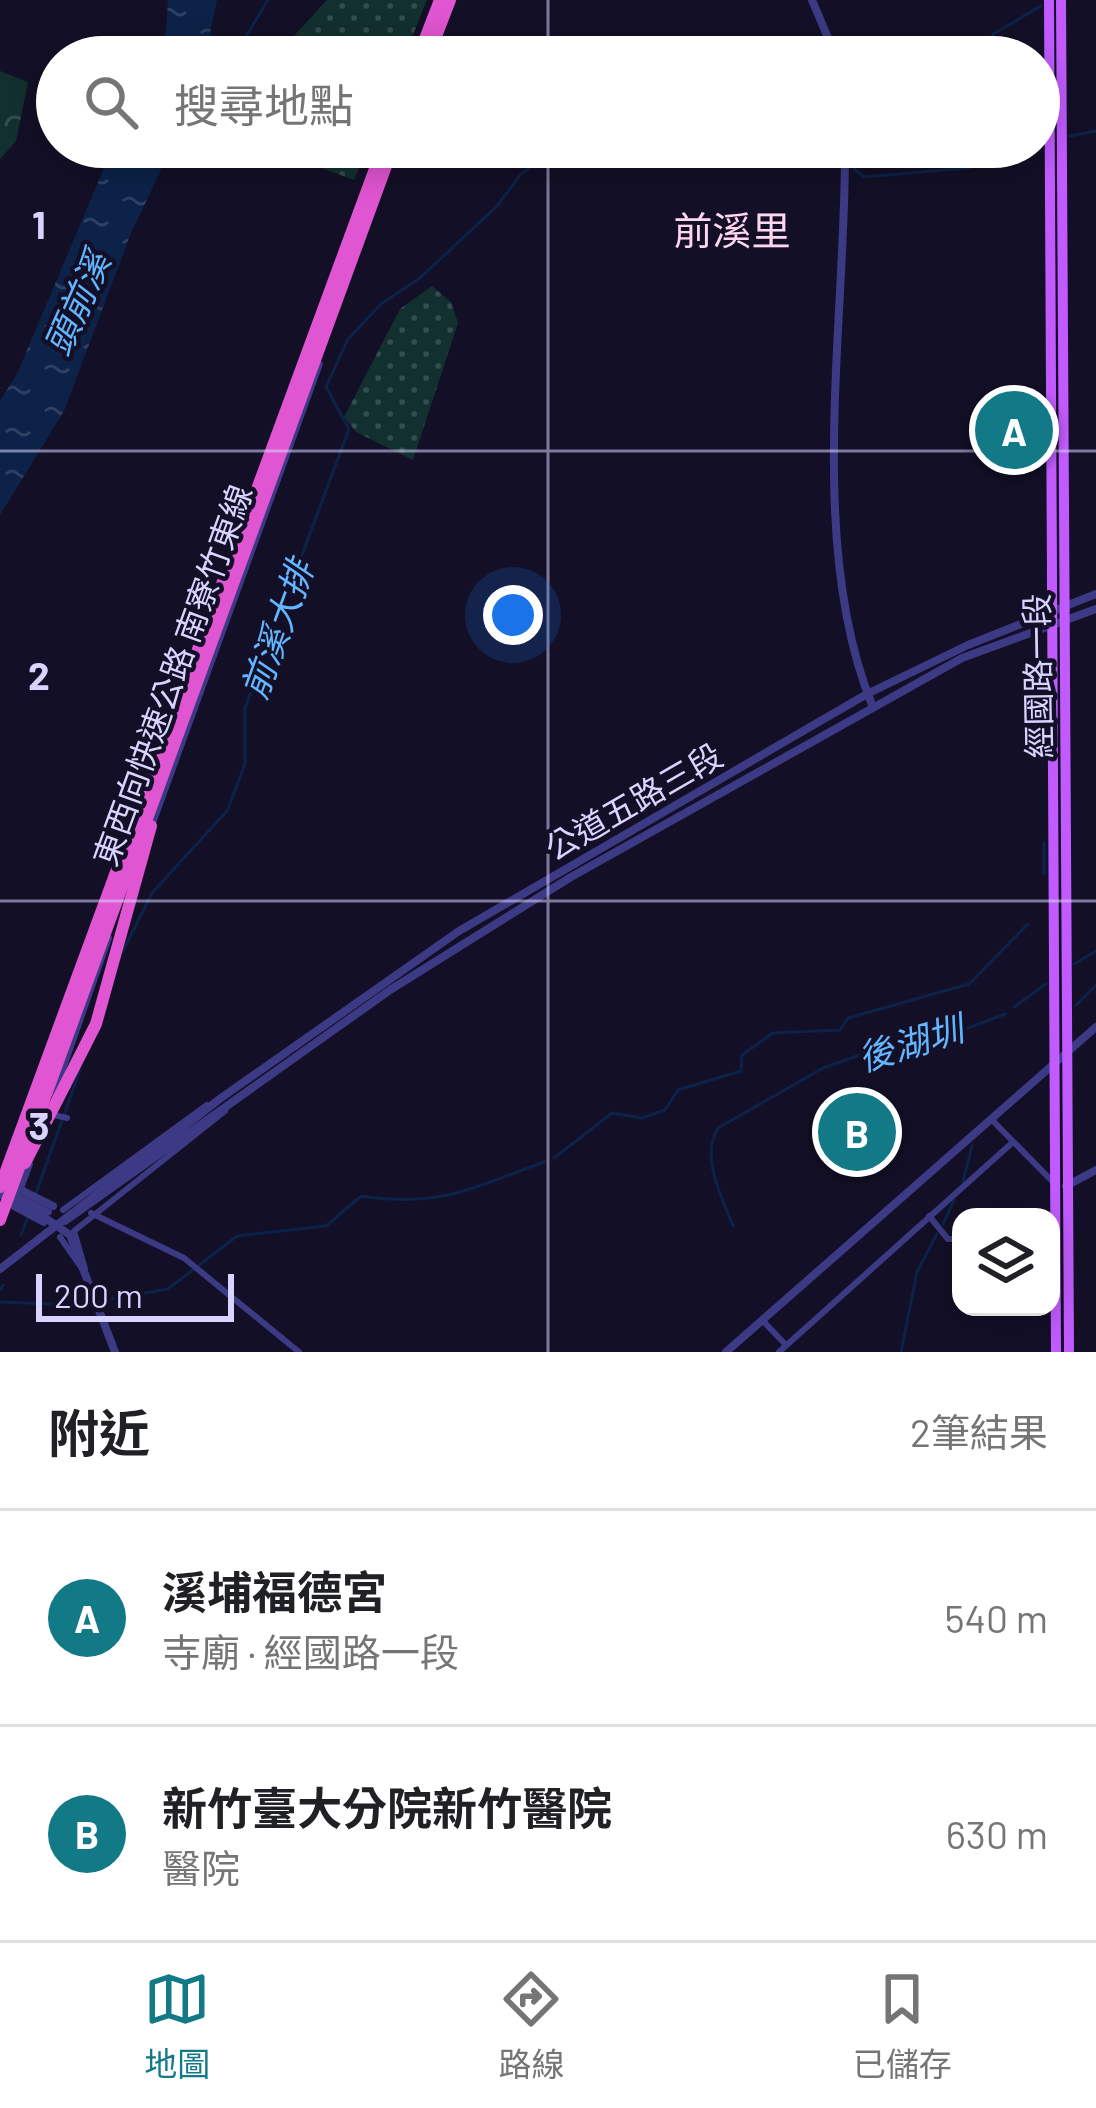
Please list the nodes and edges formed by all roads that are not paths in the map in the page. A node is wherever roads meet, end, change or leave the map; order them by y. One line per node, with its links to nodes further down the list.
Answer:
1 (440, 0): 6 (highway)
2 (453, 0): 7 (highway)
3 (812, 0): 8 (street)
4 (1049, 0): 9 (main road, 經國路一段)
5 (1061, 0): 10 (main road, 經國路一段)
6 (426, 36)
7 (438, 36)
8 (827, 36)
9 (1049, 36)
10 (1060, 154)
11 (374, 168): 39 (highway, 東西向快速公路 南寮竹東線, bridge)
12 (388, 168): 22 (street)
13 (388, 168): 36 (highway, 東西向快速公路 南寮竹東線, bridge)
14 (844, 168): 20 (street)
15 (1051, 168): 19 (main road, 經國路一段)
16 (1060, 168): 19 (main road, 經國路一段)
17 (1096, 594): 19 (street, 公道五路三段)
18 (1096, 610): 19 (street, 公道五路三段)
19 (1057, 616): 20 (street, 公道五路三段); 21 (street, 公道五路三段); 26 (main road, 經國路一段); 27 (main road, 經國路一段)
20 (867, 694): 21 (street); 23 (street, 公道五路三段)
21 (872, 706): 25 (street, 公道五路三段)
22 (146, 830): 28 (street); 36 (highway, bridge)
23 (320, 1026): 25 (street); 29 (street, 公道五路三段)
24 (1096, 1027): 26 (street)
25 (327, 1036): 30 (street, 公道五路三段)
26 (1065, 1054): 27 (street); 38 (main road, 經國路一段)
27 (1053, 1066): 33 (street); 38 (main road, 經國路一段)
28 (55, 1094): 31 (street); 34 (street)
29 (221, 1098): 42 (street, 公道五路三段); 46 (street, 公道五路三段)
30 (226, 1110): 43 (street, 公道五路三段); 46 (street, 公道五路三段)
31 (53, 1115): 32 (street); 34 (street)
32 (67, 1118)
33 (992, 1120): 35 (street); 52 (street)
34 (40, 1132): 40 (street)
35 (1013, 1142): 38 (street); 44 (street)
36 (21, 1168): 45 (highway, 東西向快速公路 南寮竹東線, bridge)
37 (1096, 1170): 38 (street)
38 (1062, 1185): 41 (main road, 經國路一段); 59 (main road, 經國路一段)
39 (0, 1187): 42 (street, bridge); 42 (street, bridge)
40 (18, 1196): 42 (street, bridge); 42 (street, bridge)
41 (1058, 1208)
42 (51, 1213): 46 (street)
43 (92, 1213): 50 (street, 公道五路三段); 55 (street)
44 (929, 1216): 48 (street); 53 (street)
45 (0, 1220)
46 (59, 1225): 49 (street); 50 (street)
47 (60, 1237): 50 (street)
48 (952, 1239)
49 (0, 1269)
50 (85, 1272): 54 (street)
51 (1054, 1316): 58 (main road, 經國路一段)
52 (763, 1321): 53 (street); 56 (street)
53 (785, 1344): 57 (street)
54 (115, 1352)
55 (299, 1352)
56 (726, 1352)
57 (779, 1352)
58 (1055, 1352)
59 (1069, 1352)

